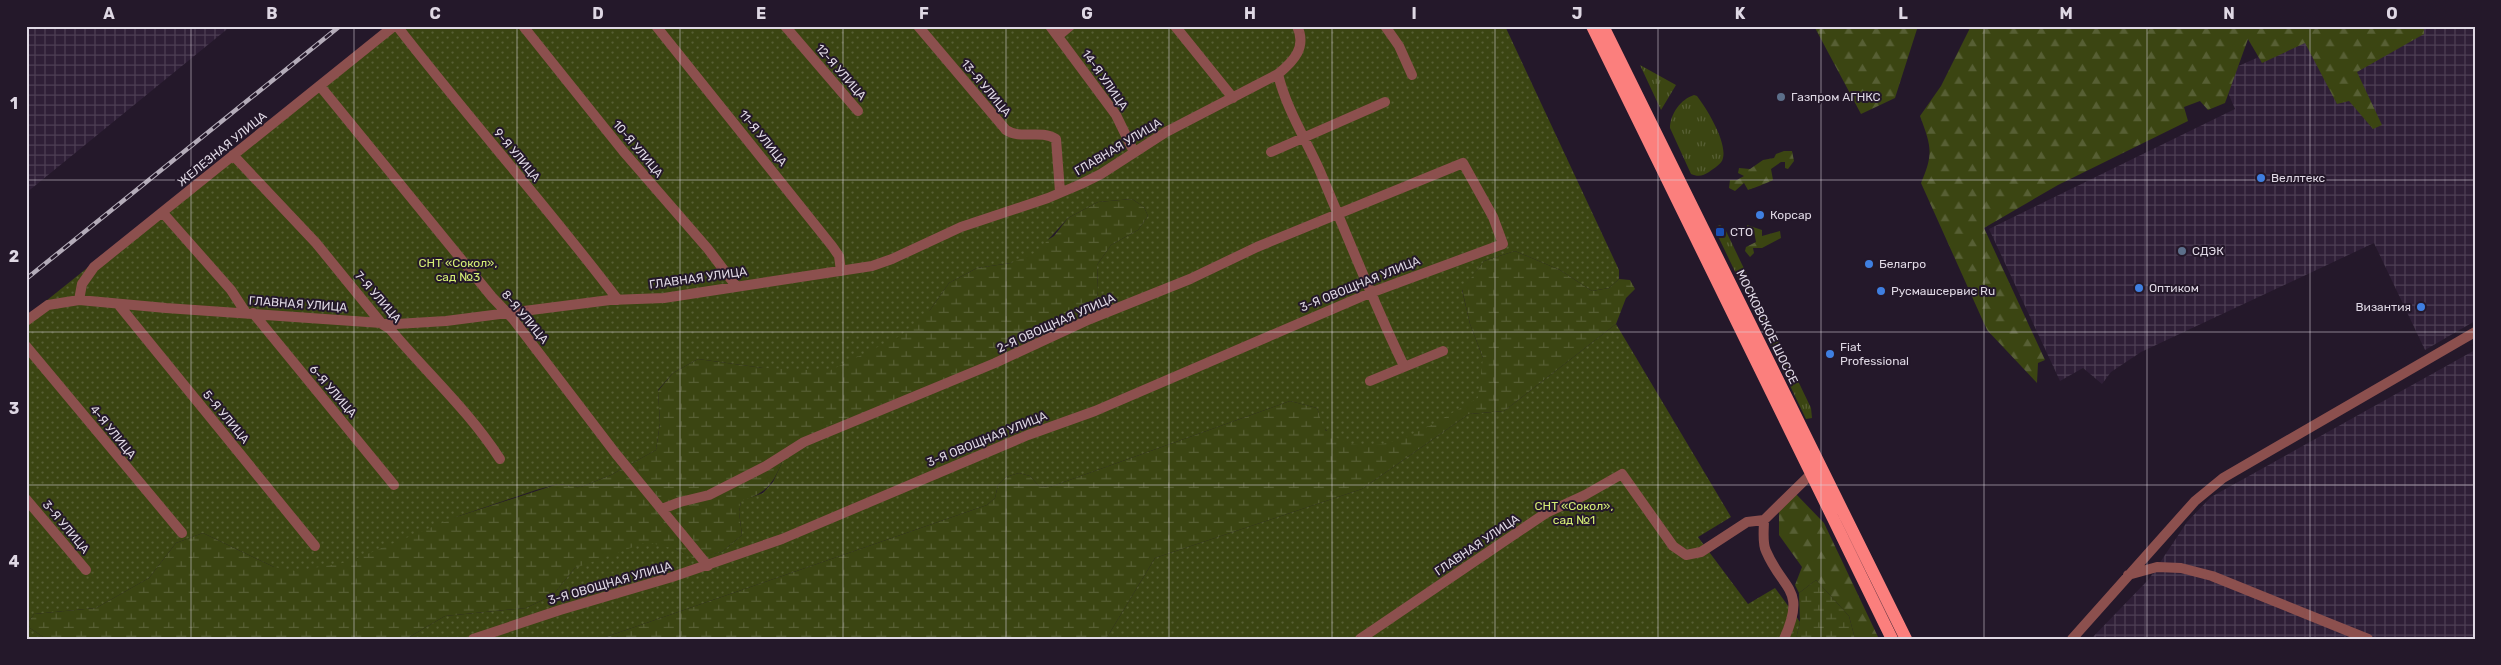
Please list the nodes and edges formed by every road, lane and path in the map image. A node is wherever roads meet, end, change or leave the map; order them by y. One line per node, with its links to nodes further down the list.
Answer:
1 (395, 26): 16 (street, ЖЕЛЕЗНАЯ УЛИЦА); 32 (street, 9-Я УЛИЦА)
2 (523, 26): 29 (street, 10-Я УЛИЦА)
3 (656, 26): 28 (street, 11-Я УЛИЦА)
4 (785, 26): 19 (street, 12-Я УЛИЦА)
5 (918, 26): 24 (street, 13-Я УЛИЦА)
6 (1050, 26): 13 (street, 14-Я УЛИЦА)
7 (1070, 26): 13 (street)
8 (1176, 26): 17 (street)
9 (1297, 26): 14 (street, ГЛАВНАЯ УЛИЦА)
10 (1385, 26): 15 (street)
11 (1592, 26): 44 (main road, МОСКОВСКОЕ ШОССЕ)
12 (1603, 26): 58 (main road, МОСКОВСКОЕ ШОССЕ)
13 (1058, 36): 21 (street, 14-Я УЛИЦА)
14 (1278, 74): 17 (street, ГЛАВНАЯ УЛИЦА); 20 (street)
15 (1412, 75)
16 (320, 86): 23 (street, ЖЕЛЕЗНАЯ УЛИЦА); 34 (street, 8-Я УЛИЦА)
17 (1233, 98): 21 (street, ГЛАВНАЯ УЛИЦА)
18 (1385, 102): 20 (street)
19 (858, 111)
20 (1303, 137): 22 (street); 26 (street)
21 (1134, 152): 24 (street, ГЛАВНАЯ УЛИЦА)
22 (1271, 152)
23 (233, 155): 25 (street, ЖЕЛЕЗНАЯ УЛИЦА); 37 (street, 7-Я УЛИЦА)
24 (1060, 192): 28 (street, ГЛАВНАЯ УЛИЦА)
25 (163, 213): 31 (street, ЖЕЛЕЗНАЯ УЛИЦА); 35 (street, 6-Я УЛИЦА)
26 (1337, 214): 27 (street, 2-Я ОВОЩНАЯ УЛИЦА); 30 (street); 47 (street, 2-Я ОВОЩНАЯ УЛИЦА)
27 (1503, 244): 30 (street, 3-Я ОВОЩНАЯ УЛИЦА)
28 (841, 271): 29 (street, ГЛАВНАЯ УЛИЦА)
29 (736, 286): 32 (street, ГЛАВНАЯ УЛИЦА)
30 (1370, 292): 41 (street); 51 (street, 3-Я ОВОЩНАЯ УЛИЦА)
31 (79, 300): 33 (street, ГЛАВНАЯ УЛИЦА); 36 (street, ГЛАВНАЯ УЛИЦА)
32 (618, 300): 34 (street, ГЛАВНАЯ УЛИЦА)
33 (118, 304): 35 (street, ГЛАВНАЯ УЛИЦА); 50 (street, 5-Я УЛИЦА)
34 (506, 312): 37 (street, ГЛАВНАЯ УЛИЦА); 47 (street, 8-Я УЛИЦА)
35 (250, 313): 37 (street, ГЛАВНАЯ УЛИЦА); 45 (street, 6-Я УЛИЦА)
36 (26, 321)
37 (382, 324): 43 (street, 7-Я УЛИЦА)
38 (2475, 332): 53 (street)
39 (26, 346): 49 (street, 4-Я УЛИЦА)
40 (1443, 351): 41 (street)
41 (1404, 366): 42 (street)
42 (1370, 381)
43 (500, 459)
44 (1811, 474): 48 (street, ГЛАВНАЯ УЛИЦА); 57 (main road, МОСКОВСКОЕ ШОССЕ)
45 (394, 485)
46 (26, 499): 52 (street, 3-Я УЛИЦА)
47 (662, 509): 51 (street, 8-Я УЛИЦА)
48 (1764, 520): 55 (street, ГЛАВНАЯ УЛИЦА); 56 (street)
49 (182, 534)
50 (315, 546)
51 (708, 566): 54 (street, 3-Я ОВОЩНАЯ УЛИЦА)
52 (86, 570)
53 (2128, 575): 59 (street); 60 (street)
54 (473, 639)
55 (1360, 639)
56 (1784, 639)
57 (1892, 639)
58 (1906, 639)
59 (2072, 639)
60 (2368, 639)

